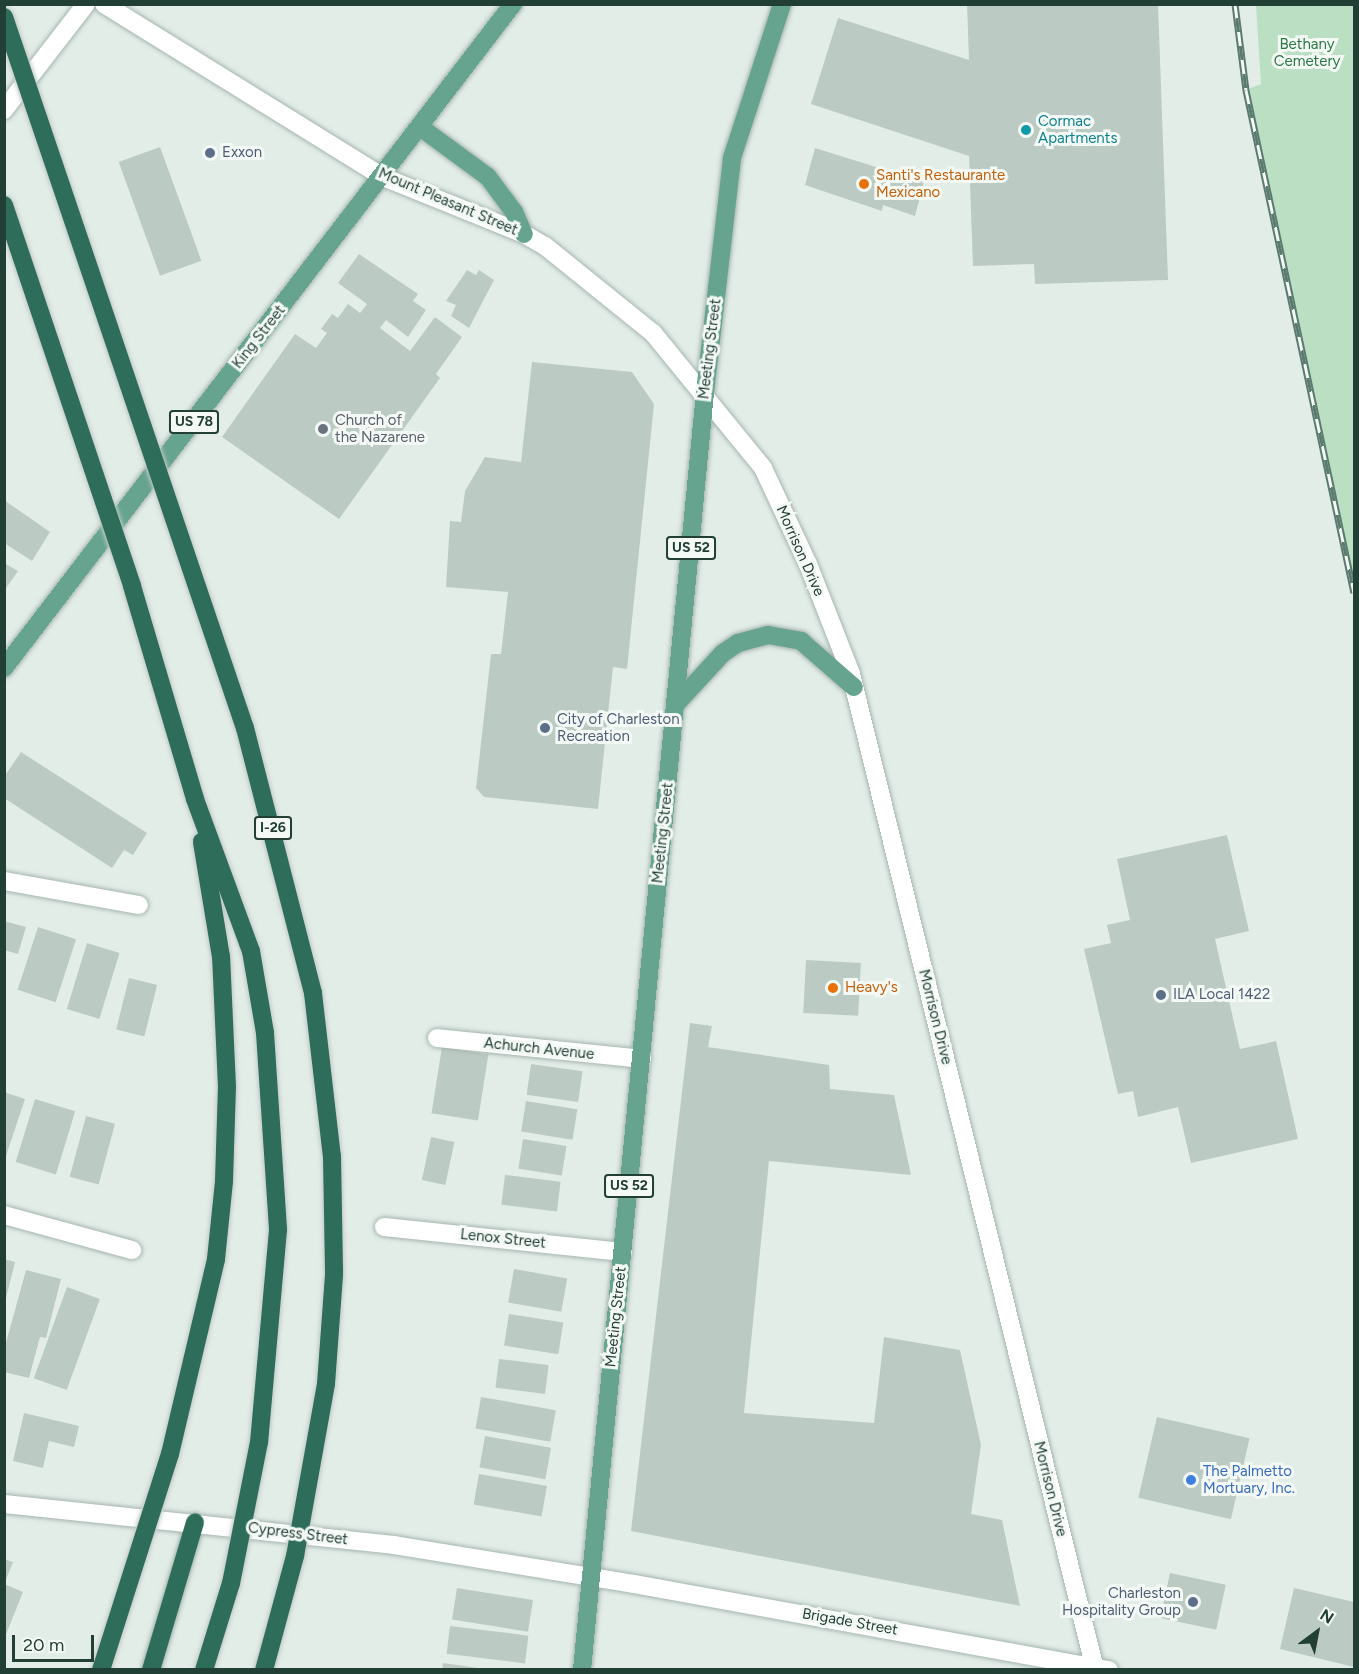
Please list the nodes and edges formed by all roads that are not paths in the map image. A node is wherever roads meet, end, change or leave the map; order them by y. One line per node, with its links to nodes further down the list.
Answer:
1 (86, 4): 6 (main road)
2 (104, 4): 8 (main road, Mount Pleasant Street)
3 (513, 4): 7 (main road, King Street / US 78)
4 (782, 4): 11 (main road, Meeting Street / US 52)
5 (4, 17): 31 (highway, I-26, bridge)
6 (4, 110)
7 (420, 127): 8 (main road, King Street / US 78); 10 (main road)
8 (383, 177): 10 (main road, Mount Pleasant Street); 12 (main road, King Street / US 78)
9 (4, 205): 15 (highway, bridge)
10 (524, 234): 11 (main road, Mount Pleasant Street)
11 (705, 392): 13 (main road, Morrison Drive); 14 (main road, Meeting Street / US 52)
12 (4, 668)
13 (854, 687): 14 (main road); 27 (main road, Morrison Drive)
14 (677, 703): 19 (main road, Meeting Street / US 52)
15 (195, 799): 28 (highway, bridge); 30 (highway, bridge)
16 (4, 881): 17 (main road)
17 (139, 905)
18 (437, 1038): 19 (main road, Achurch Avenue)
19 (642, 1059): 23 (main road, Meeting Street / US 52)
20 (4, 1215): 22 (main road)
21 (384, 1227): 23 (main road, Lenox Street)
22 (132, 1250)
23 (623, 1252): 26 (main road, Meeting Street / US 52)
24 (4, 1504): 25 (main road, Cypress Street)
25 (195, 1522): 26 (main road, Cypress Street); 29 (highway)
26 (591, 1576): 27 (main road, Brigade Street); 32 (main road, Meeting Street / US 52)
27 (1099, 1669)
28 (101, 1670)
29 (151, 1670)
30 (204, 1670)
31 (264, 1670)
32 (582, 1670)

